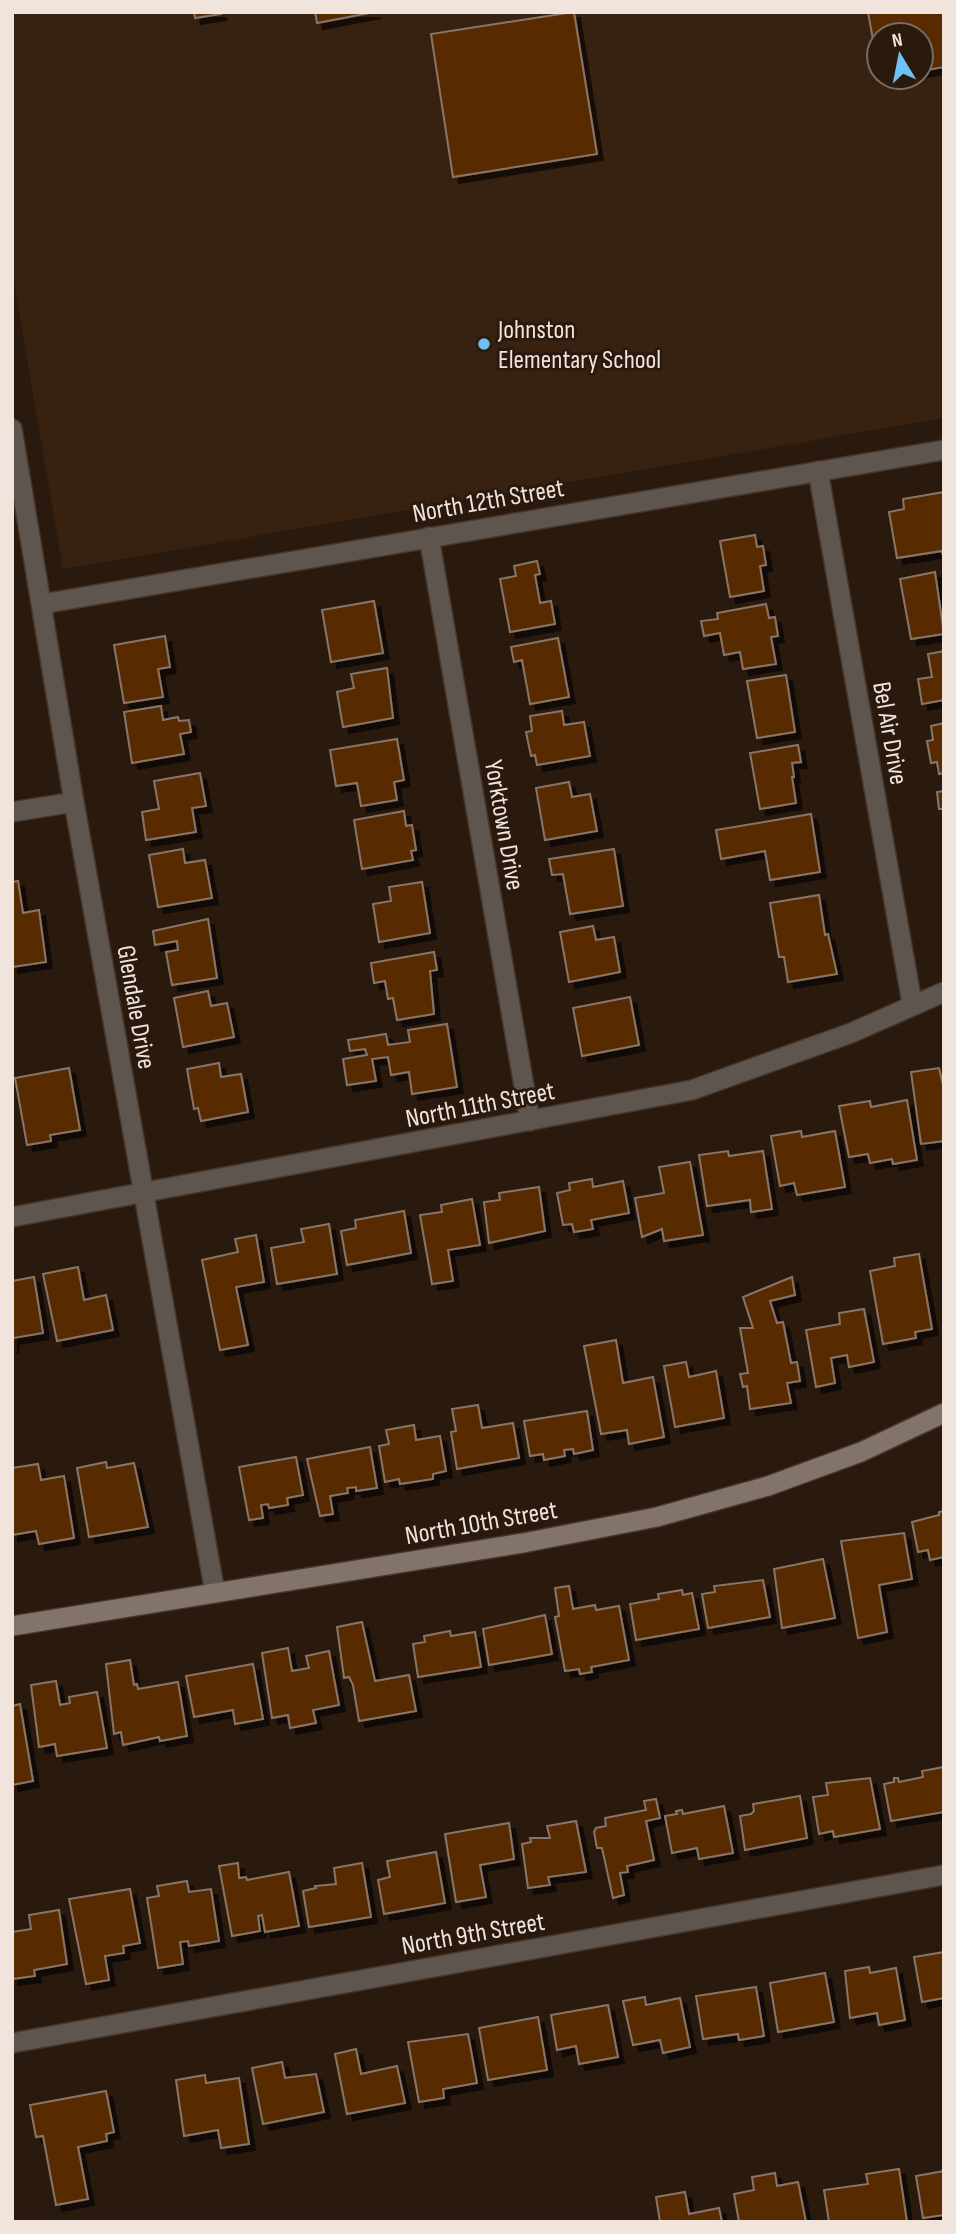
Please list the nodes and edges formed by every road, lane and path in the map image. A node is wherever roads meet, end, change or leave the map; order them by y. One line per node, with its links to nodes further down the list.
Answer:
1 (12, 429): 5 (street, Glendale Drive)
2 (944, 450): 3 (street, North 12th Street)
3 (818, 471): 4 (street, North 12th Street); 9 (street, Bel Air Drive)
4 (429, 537): 5 (street, North 12th Street); 10 (street, Yorktown Drive)
5 (42, 604): 6 (street, Glendale Drive)
6 (74, 802): 7 (street); 11 (street, Glendale Drive)
7 (12, 812)
8 (944, 992): 9 (street, North 11th Street)
9 (912, 1003): 10 (street, North 11th Street)
10 (530, 1121): 11 (street, North 11th Street)
11 (144, 1192): 12 (street, North 11th Street); 14 (street, Glendale Drive)
12 (12, 1217)
13 (944, 1413): 14 (main road, North 10th Street)
14 (215, 1593): 15 (main road, North 10th Street)
15 (12, 1626)
16 (944, 1875): 17 (street, North 9th Street)
17 (12, 2043)

